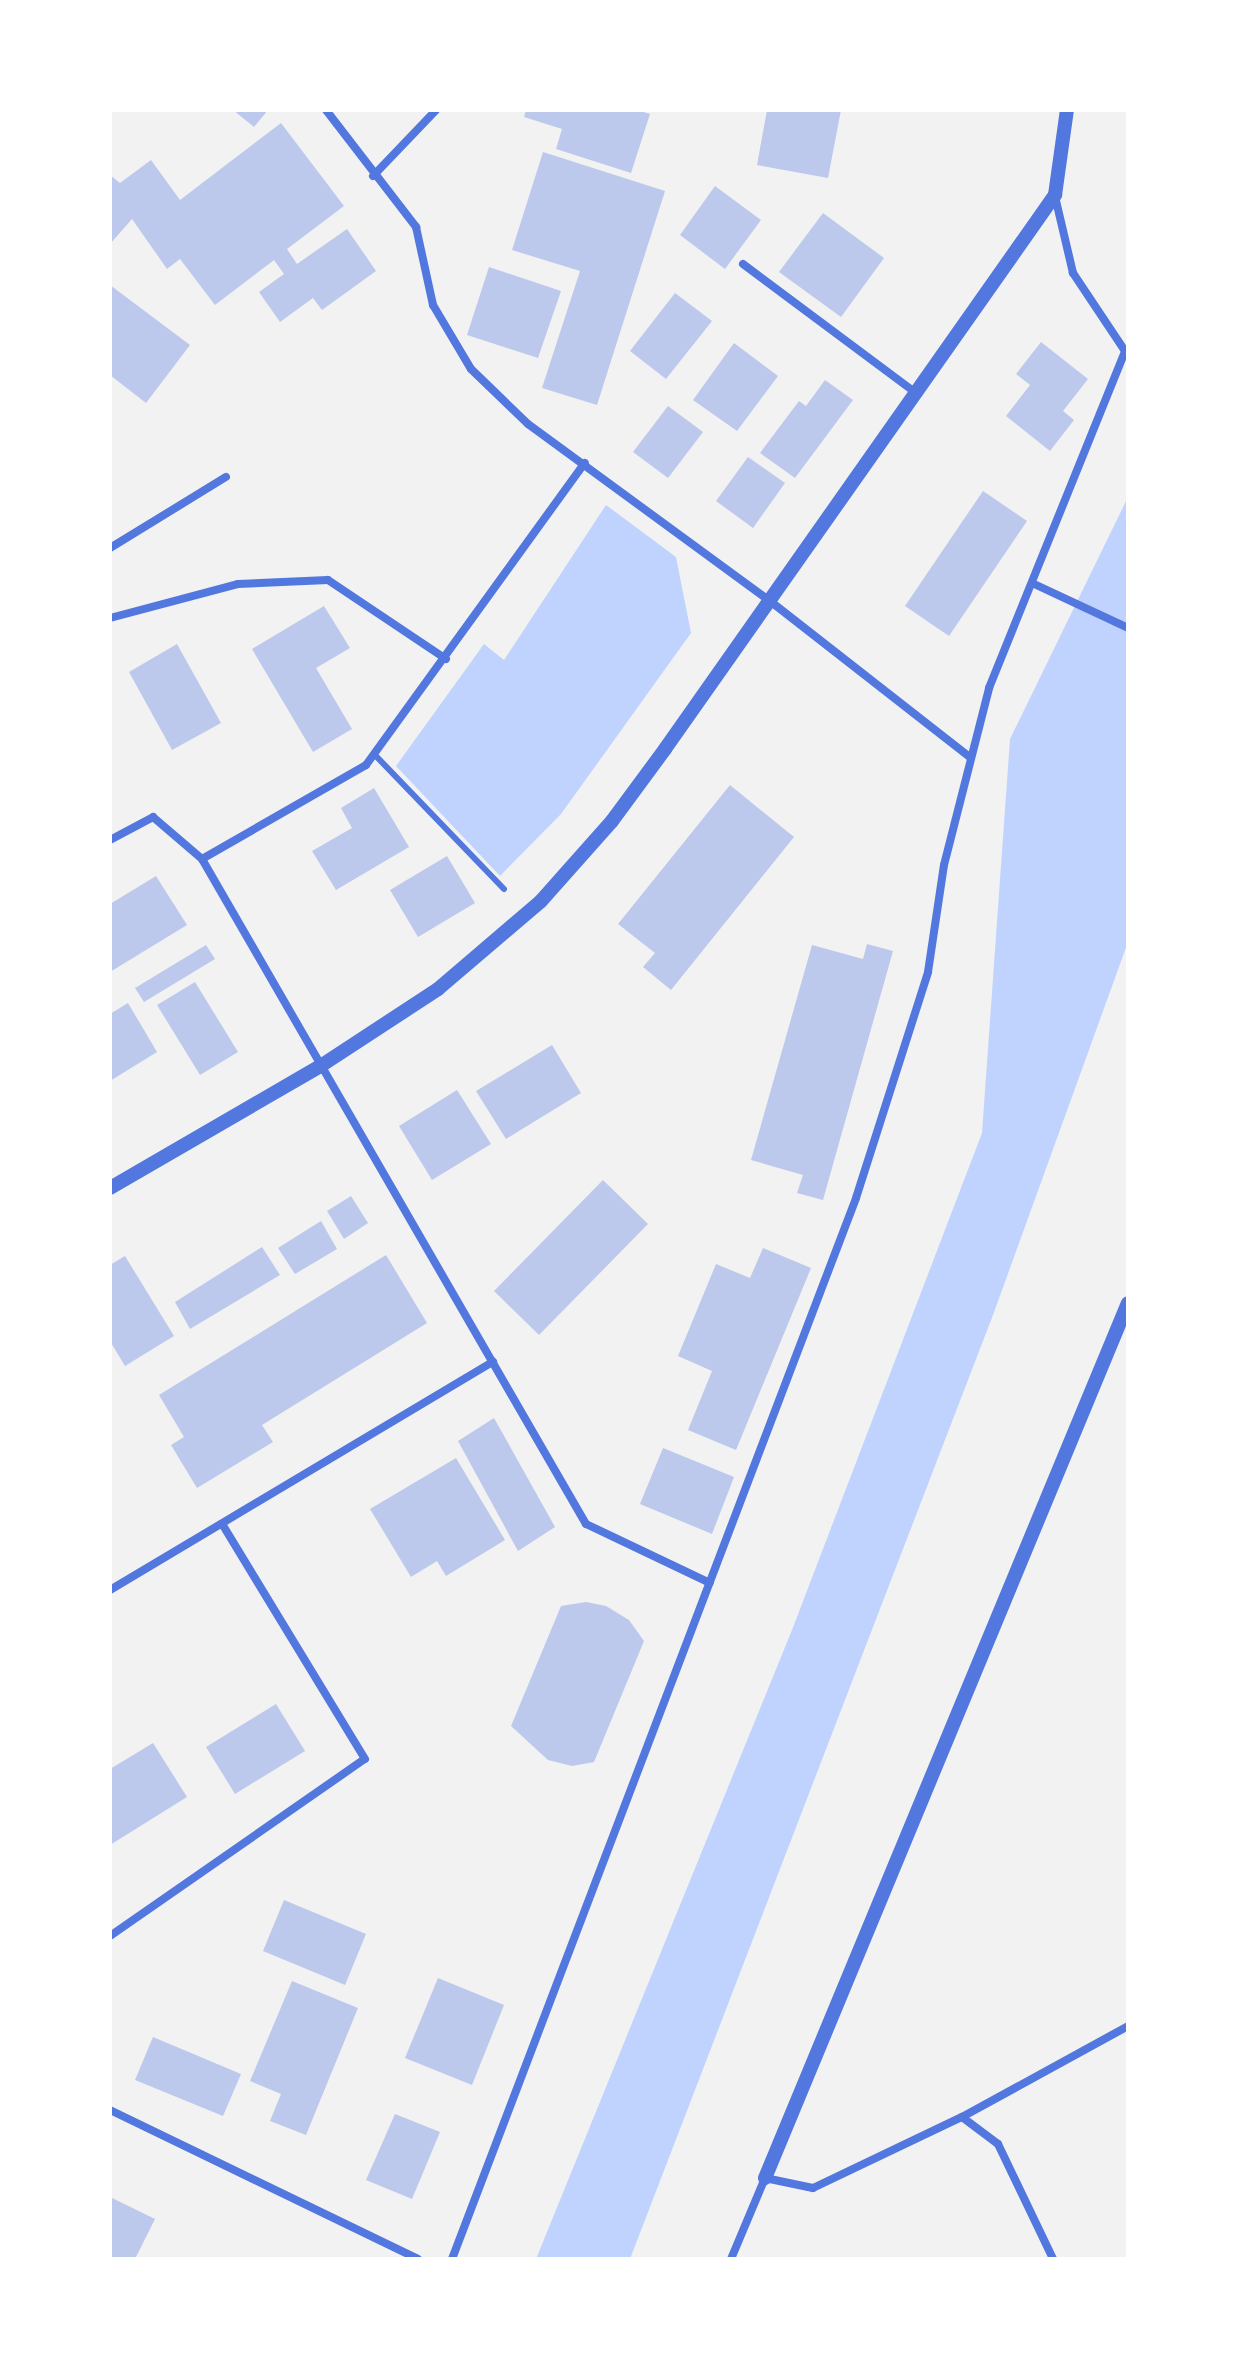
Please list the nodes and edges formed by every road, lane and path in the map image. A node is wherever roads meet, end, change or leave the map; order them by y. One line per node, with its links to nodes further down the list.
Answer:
1 (326, 110): 4 (street)
2 (436, 110): 4 (street)
3 (1067, 110): 5 (street)
4 (373, 176): 8 (street)
5 (1055, 195): 7 (street); 11 (street)
6 (743, 264): 7 (street)
7 (917, 393): 12 (street)
8 (585, 463): 12 (street); 15 (street)
9 (226, 477): 10 (street)
10 (110, 548)
11 (1032, 583): 14 (street); 17 (street)
12 (770, 601): 17 (street); 21 (street)
13 (110, 618): 15 (street)
14 (1128, 628)
15 (446, 659): 16 (street)
16 (375, 755): 19 (street); 20 (lane)
17 (970, 757): 26 (street)
18 (110, 840): 19 (street)
19 (202, 859): 21 (street)
20 (504, 889)
21 (322, 1065): 22 (street); 24 (street)
22 (110, 1188)
23 (1128, 1303): 32 (street)
24 (493, 1362): 25 (street); 26 (street)
25 (222, 1524): 27 (street); 28 (street)
26 (710, 1583): 34 (street)
27 (110, 1590)
28 (110, 1936)
29 (1128, 2026): 31 (street)
30 (110, 2110): 33 (street)
31 (962, 2117): 32 (street); 36 (street)
32 (765, 2178): 35 (street)
33 (418, 2259)
34 (452, 2259)
35 (731, 2259)
36 (1053, 2259)

